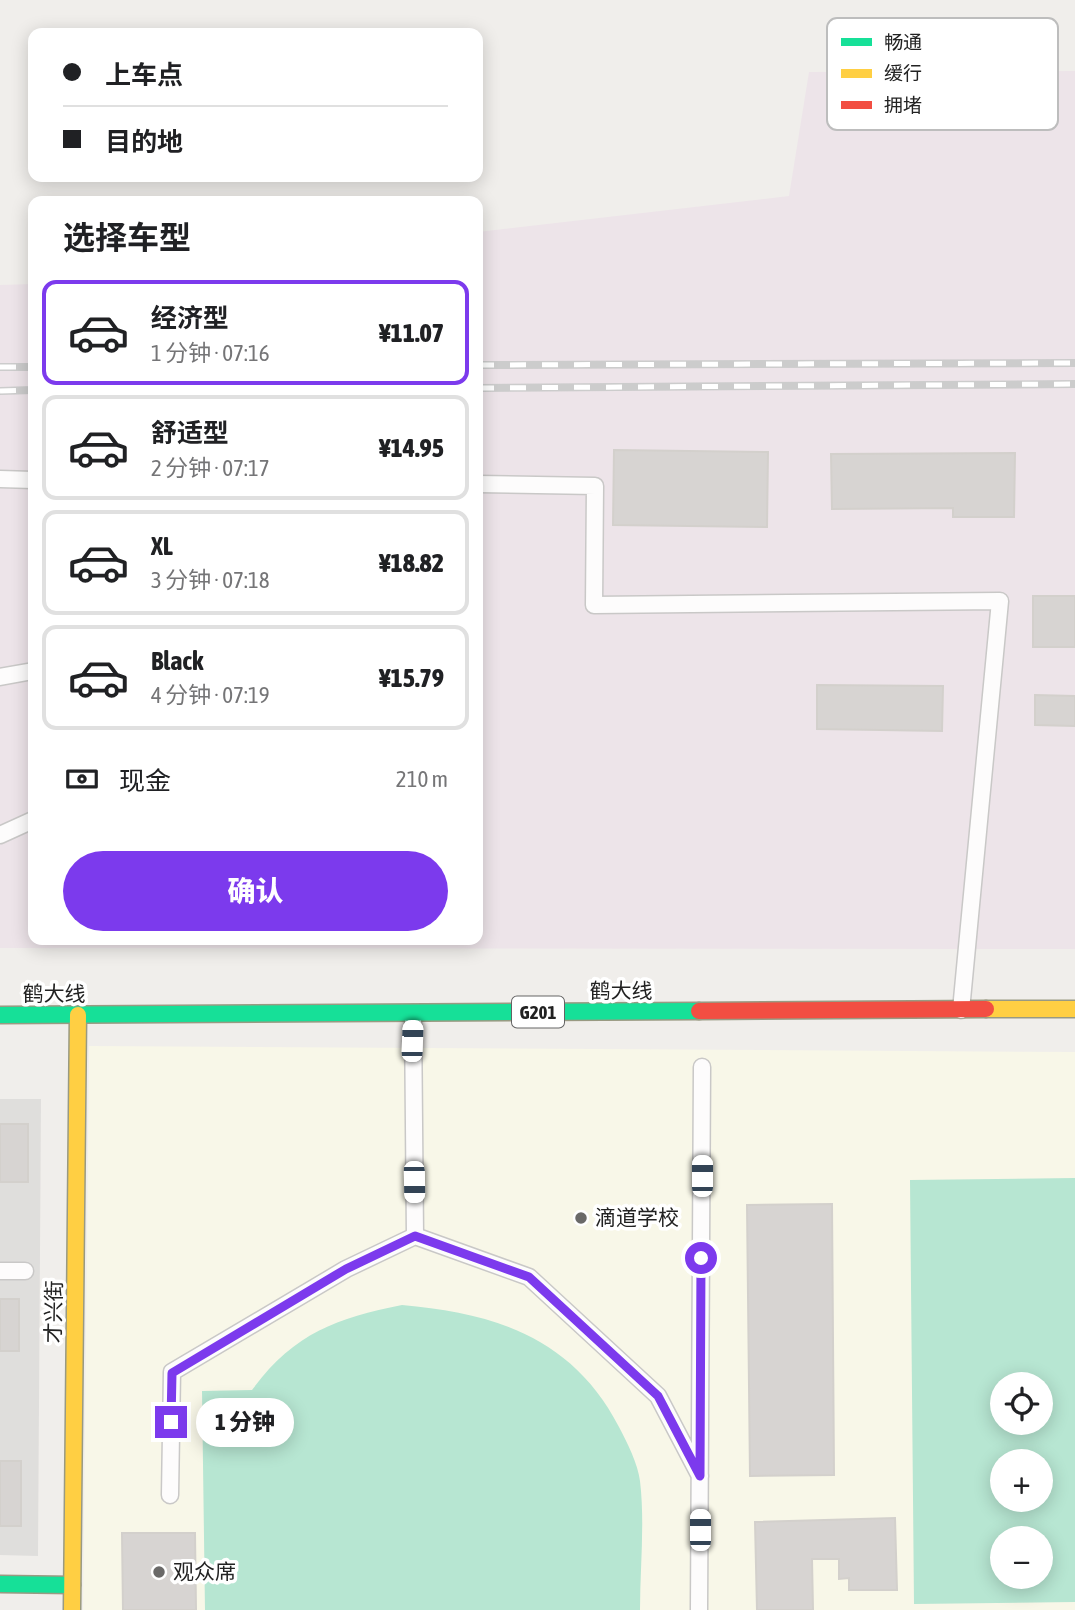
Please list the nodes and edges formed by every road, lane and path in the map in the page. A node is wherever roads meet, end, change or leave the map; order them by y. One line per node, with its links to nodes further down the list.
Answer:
1 (0, 479): 2 (lane)
2 (28, 480)
3 (483, 484): 9 (lane)
4 (28, 672): 5 (lane)
5 (0, 677)
6 (28, 822): 7 (lane)
7 (0, 835)
8 (1075, 1009): 9 (main road, 鹤大线 / G201)
9 (961, 1010): 10 (main road, 鹤大线 / G201)
10 (413, 1013): 11 (main road, 鹤大线 / G201); 14 (lane)
11 (78, 1014): 12 (main road, 鹤大线 / G201); 20 (main road, 才兴街)
12 (0, 1015)
13 (702, 1067): 17 (lane)
14 (415, 1236): 17 (lane); 18 (lane)
15 (0, 1271): 16 (lane)
16 (25, 1271)
17 (700, 1476): 22 (lane)
18 (170, 1495)
19 (0, 1584): 20 (main road)
20 (72, 1585): 21 (main road, 才兴街)
21 (72, 1610)
22 (699, 1610)

